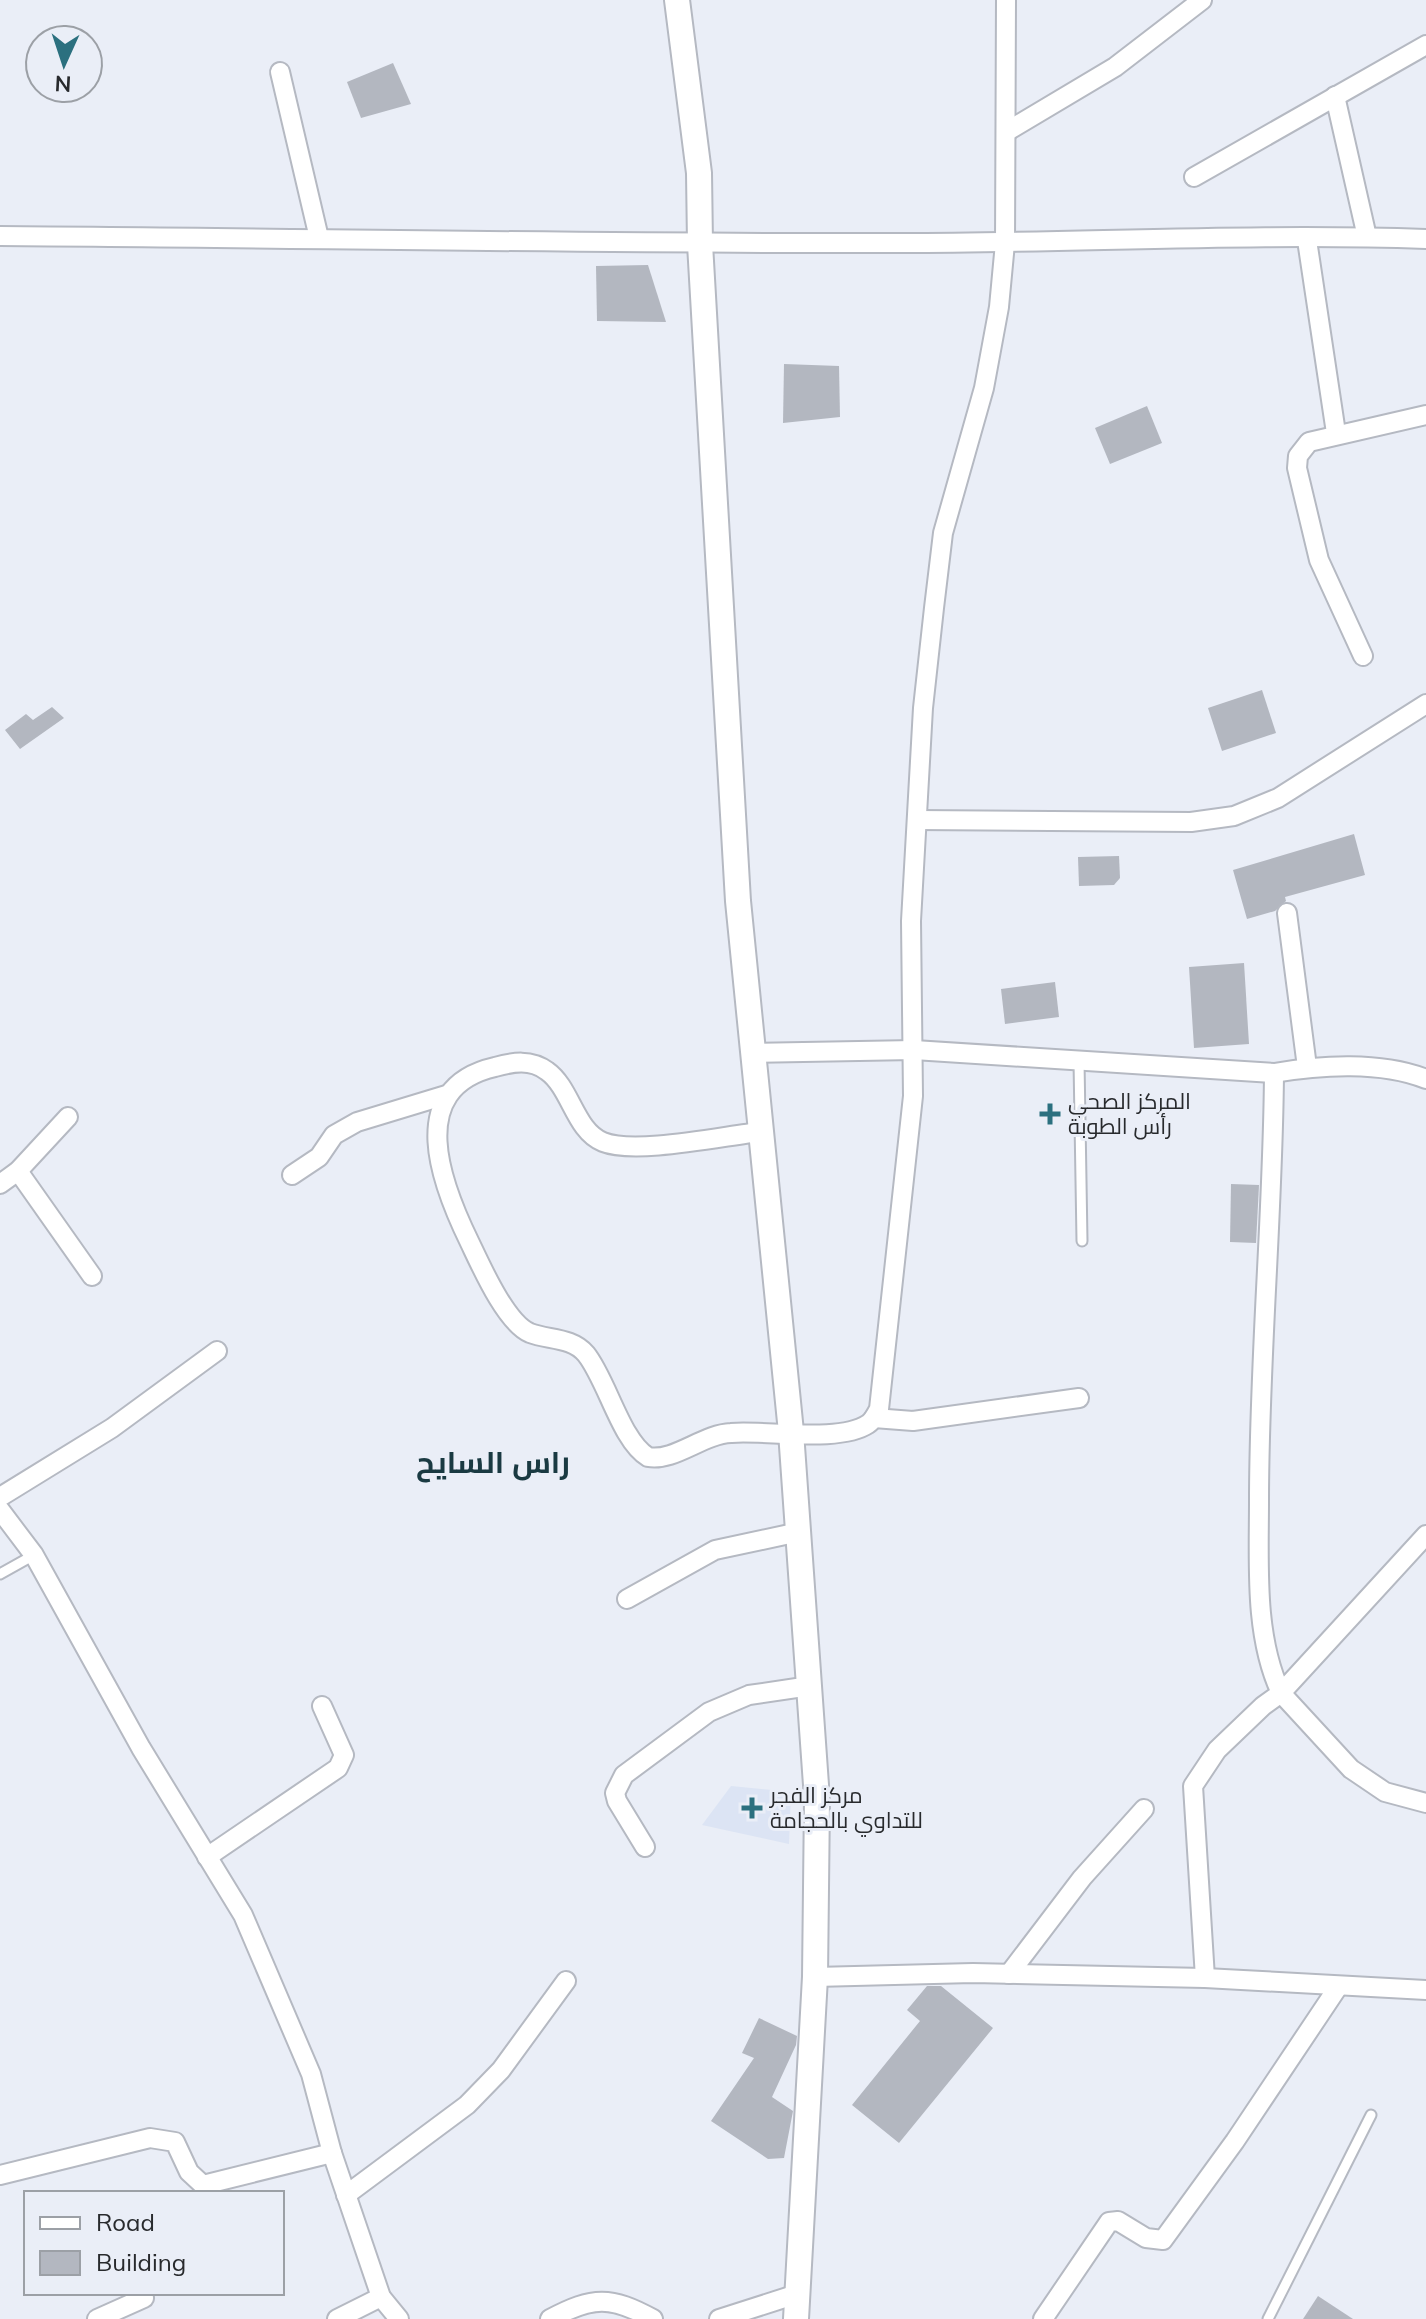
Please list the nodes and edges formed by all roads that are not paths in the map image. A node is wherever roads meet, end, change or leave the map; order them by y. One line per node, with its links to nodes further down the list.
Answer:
1 (677, 0): 15 (street)
2 (1006, 0): 7 (street)
3 (1202, 0): 7 (street)
4 (1426, 45): 6 (street)
5 (280, 72): 11 (street)
6 (1335, 96): 8 (street); 10 (street)
7 (1006, 132): 14 (street)
8 (1194, 177)
9 (0, 236): 11 (street)
10 (1367, 237): 12 (street); 13 (street)
11 (319, 238): 15 (street)
12 (1426, 239)
13 (1307, 240): 14 (street); 17 (street)
14 (1005, 243): 15 (street); 20 (street)
15 (700, 244): 23 (street)
16 (1426, 415): 17 (street)
17 (1336, 433): 18 (street)
18 (1363, 656)
19 (1426, 704): 20 (street)
20 (917, 820): 22 (street)
21 (1287, 913): 25 (street)
22 (914, 1050): 23 (street); 24 (street); 38 (street)
23 (752, 1053): 30 (street)
24 (1079, 1061): 26 (street); 34 (lane)
25 (1307, 1067): 26 (street); 27 (street)
26 (1274, 1073): 48 (street)
27 (1426, 1079)
28 (446, 1095): 30 (street); 32 (street); 39 (street)
29 (68, 1117): 31 (street)
30 (760, 1132): 39 (street)
31 (18, 1171): 33 (street); 35 (street)
32 (292, 1175)
33 (0, 1184)
34 (1082, 1241)
35 (92, 1276)
36 (217, 1351): 40 (street)
37 (1079, 1398): 38 (street)
38 (874, 1418): 39 (street)
39 (791, 1432): 42 (street)
40 (0, 1497)
41 (0, 1510): 44 (street)
42 (799, 1532): 46 (street); 47 (street)
43 (1426, 1535): 48 (street)
44 (34, 1555): 45 (lane); 53 (street)
45 (0, 1574)
46 (627, 1599)
47 (810, 1686): 52 (street); 55 (street)
48 (1281, 1693): 50 (street); 56 (street)
49 (322, 1706): 53 (street)
50 (1426, 1803)
51 (1144, 1809): 54 (street)
52 (645, 1847)
53 (207, 1857): 61 (street)
54 (1009, 1974): 55 (street); 56 (street)
55 (815, 1977): 64 (street)
56 (1205, 1978): 58 (street)
57 (566, 1981): 63 (street)
58 (1338, 1987): 59 (street); 74 (street)
59 (1426, 1990)
60 (1371, 2115): 75 (lane)
61 (332, 2153): 62 (street); 63 (street)
62 (0, 2175)
63 (346, 2195): 65 (street)
64 (797, 2294): 72 (street); 73 (street)
65 (381, 2297): 68 (street); 69 (street)
66 (144, 2298): 67 (street)
67 (97, 2319)
68 (337, 2319)
69 (399, 2319)
70 (550, 2319): 71 (street)
71 (653, 2319)
72 (719, 2319)
73 (796, 2319)
74 (1043, 2319)
75 (1268, 2319)

